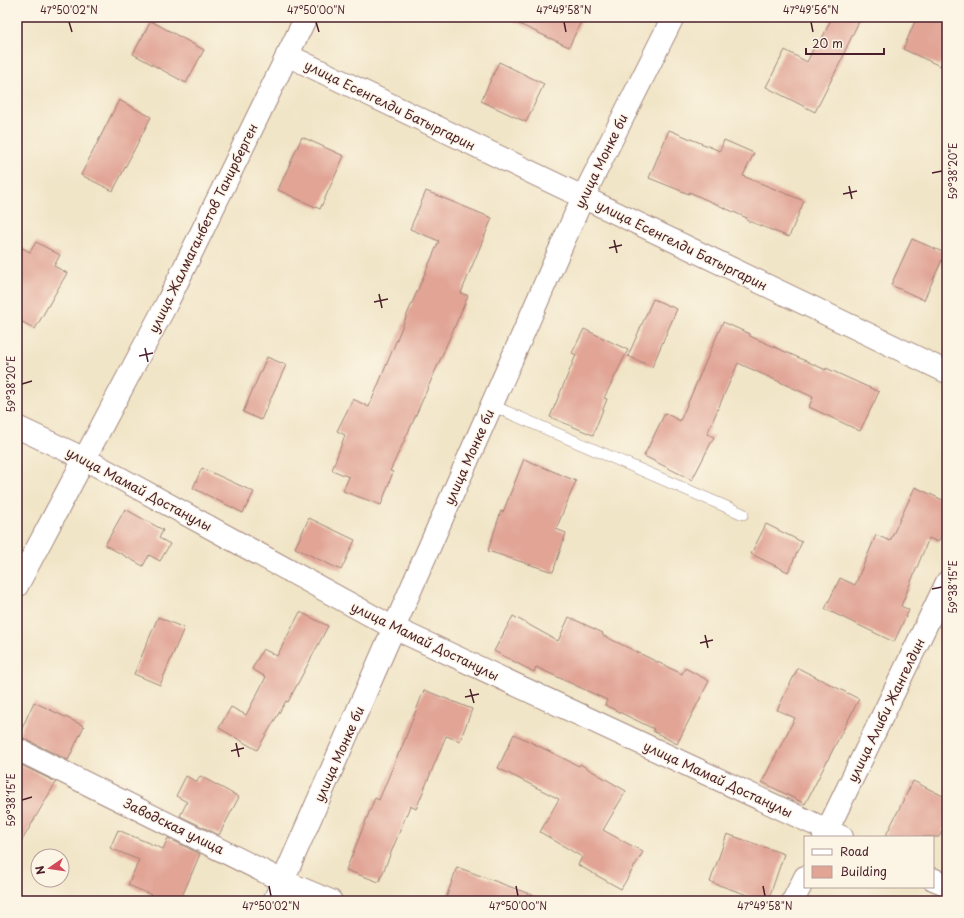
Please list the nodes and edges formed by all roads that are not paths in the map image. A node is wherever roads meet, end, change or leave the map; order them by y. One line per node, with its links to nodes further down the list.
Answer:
1 (306, 17): 3 (street, улица Жалмаганбетов Танирберген)
2 (673, 17): 4 (street, улица Монке би)
3 (287, 55): 4 (street, улица Есенгелди Батыргарин); 8 (street, улица Жалмаганбетов Танирберген)
4 (583, 197): 5 (street, улица Есенгелди Батыргарин); 6 (street, улица Монке би)
5 (947, 372)
6 (491, 405): 9 (lane); 12 (street, улица Монке би)
7 (17, 427): 8 (street, улица Мамай Достанулы)
8 (85, 459): 11 (street, улица Жалмаганбетов Танирберген); 12 (street, улица Мамай Достанулы)
9 (743, 514)
10 (947, 582): 14 (street, улица Алиби Жангелдин)
11 (17, 586)
12 (394, 628): 14 (street, улица Мамай Достанулы); 17 (street, улица Монке би)
13 (17, 749): 17 (street, Заводская улица)
14 (831, 835)
15 (804, 879): 21 (street)
16 (934, 880): 18 (street)
17 (283, 881): 19 (street, улица Монке би); 20 (street, Заводская улица)
18 (947, 886)
19 (274, 901)
20 (332, 901)
21 (793, 901)

